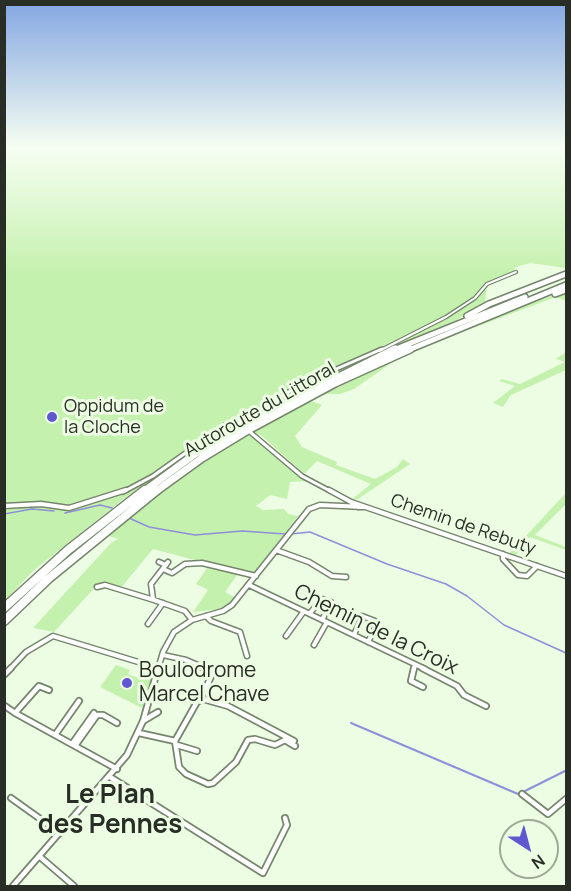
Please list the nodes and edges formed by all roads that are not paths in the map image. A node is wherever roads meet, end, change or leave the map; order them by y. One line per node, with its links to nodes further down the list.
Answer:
1 (516, 272): 9 (street)
2 (567, 274): 7 (highway)
3 (567, 280): 7 (highway, Autoroute du Littoral)
4 (567, 285): 6 (highway, Autoroute du Littoral)
5 (567, 290): 6 (highway)
6 (459, 328): 28 (highway, Autoroute du Littoral)
7 (386, 353): 23 (highway, Autoroute du Littoral)
8 (250, 432): 10 (street, Chemin de Rebuty)
9 (4, 506)
10 (361, 507): 11 (street); 12 (street, Chemin de Rebuty)
11 (276, 550): 16 (street); 18 (street)
12 (503, 554): 14 (street, Chemin de Rebuty); 14 (street)
13 (159, 562): 15 (street)
14 (537, 566): 17 (street, Chemin de Rebuty)
15 (163, 569): 16 (street); 21 (street)
16 (256, 576): 19 (street)
17 (567, 576)
18 (346, 577)
19 (249, 585): 24 (street, Chemin de la Croix); 26 (street)
20 (97, 586): 21 (street)
21 (153, 599): 22 (street)
22 (163, 603): 27 (street); 30 (street)
23 (4, 608)
24 (304, 611): 25 (street, Chemin de la Croix); 32 (street)
25 (310, 614): 29 (street, Chemin de la Croix); 29 (street)
26 (206, 616): 27 (street); 36 (street)
27 (192, 620): 35 (street)
28 (4, 621)
29 (325, 621): 31 (street, Chemin de la Croix); 34 (street)
30 (148, 624)
31 (354, 635): 33 (street, Chemin de la Croix); 33 (street)
32 (286, 636)
33 (368, 642): 37 (street, Chemin de la Croix)
34 (314, 645)
35 (162, 655): 38 (street); 42 (street)
36 (247, 656)
37 (415, 665): 40 (street); 45 (street, Chemin de la Croix)
38 (158, 668): 39 (street); 49 (street)
39 (4, 675)
40 (423, 687)
41 (49, 690): 47 (street)
42 (201, 699): 53 (street); 53 (street)
43 (79, 701): 52 (street)
44 (5, 706): 47 (street)
45 (486, 706)
46 (158, 712): 49 (street)
47 (15, 713): 52 (street)
48 (93, 713): 54 (street)
49 (142, 720): 51 (street)
50 (117, 723): 54 (street)
51 (138, 733): 53 (street); 56 (street)
52 (55, 735): 54 (street)
53 (176, 743): 55 (street)
54 (73, 745): 56 (street)
55 (197, 751)
56 (117, 768): 57 (street)
57 (110, 777): 61 (street); 62 (street)
58 (522, 794): 60 (street)
59 (10, 798): 62 (street)
60 (567, 799)
61 (285, 818)
62 (60, 833): 63 (street)
63 (39, 856): 64 (street); 65 (street)
64 (13, 886)
65 (74, 886)

